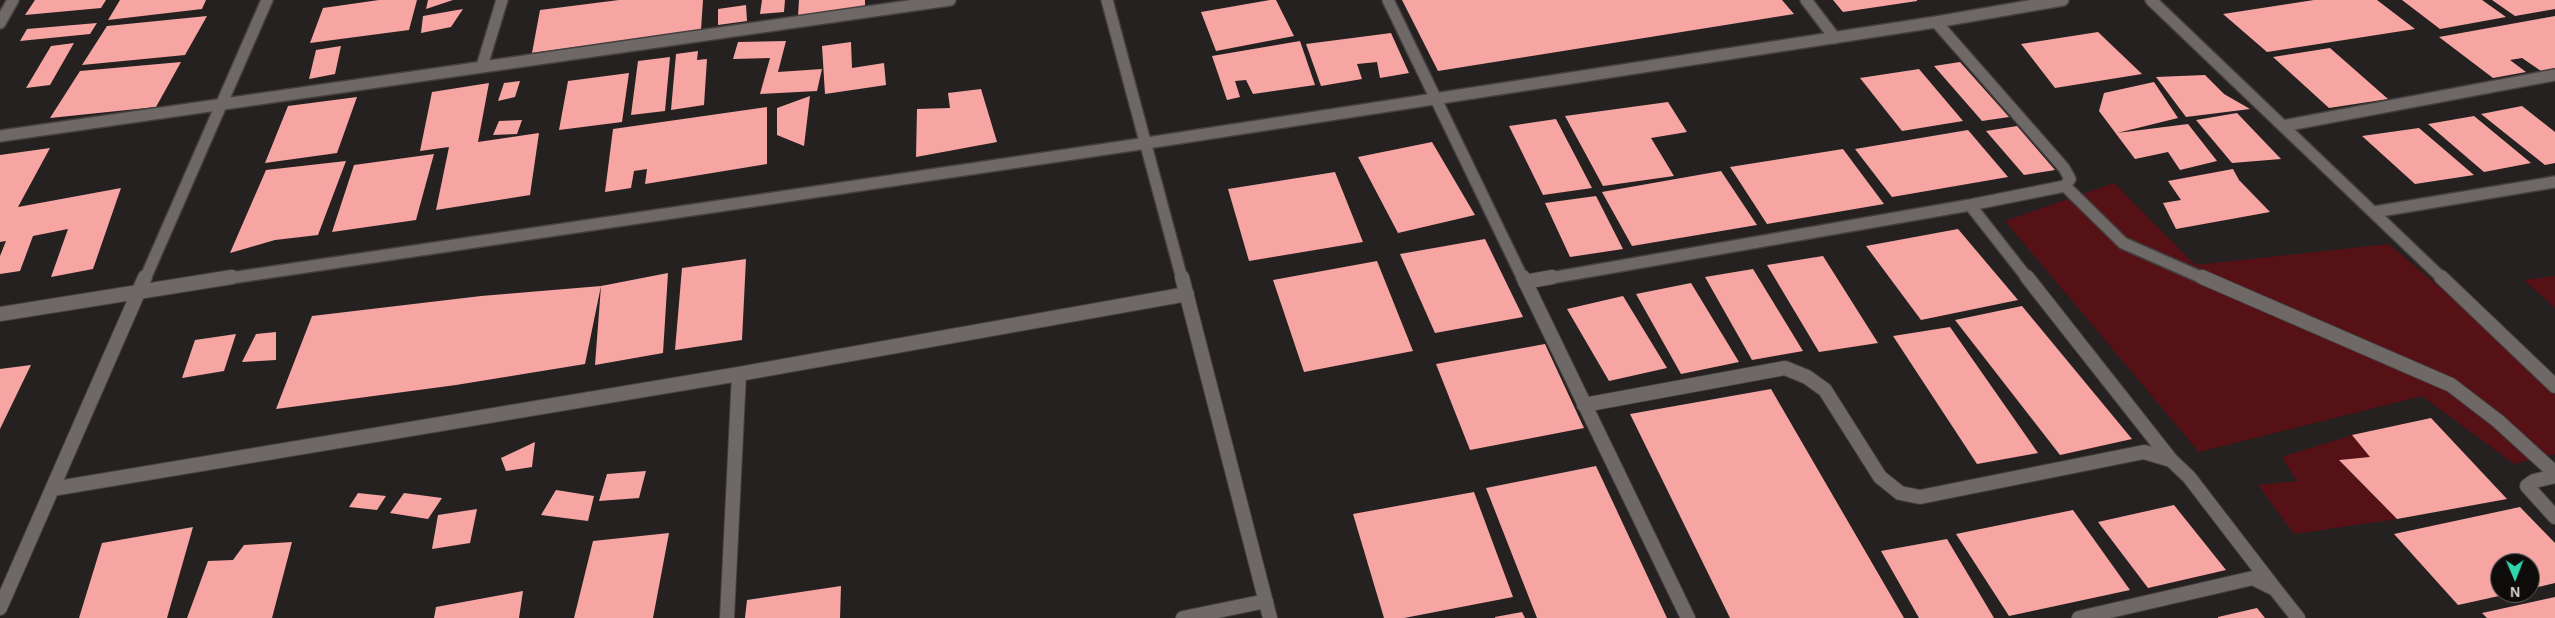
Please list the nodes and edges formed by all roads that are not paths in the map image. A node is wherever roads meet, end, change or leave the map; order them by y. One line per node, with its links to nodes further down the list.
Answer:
1 (13, 0): 12 (street)
2 (267, 0): 18 (street)
3 (502, 0): 15 (street)
4 (872, 0): 11 (street)
5 (950, 0): 11 (street)
6 (1108, 0): 21 (street)
7 (1388, 0): 17 (street)
8 (1806, 0): 14 (street)
9 (2058, 0): 13 (street)
10 (2151, 0): 19 (street)
11 (872, 12): 15 (street)
12 (0, 22)
13 (1936, 22): 14 (street); 23 (street)
14 (1835, 38): 17 (street)
15 (482, 66): 18 (street)
16 (2555, 75): 19 (street)
17 (1436, 99): 21 (street); 26 (street)
18 (222, 102): 20 (street); 27 (street)
19 (2283, 126): 25 (street)
20 (0, 136)
21 (1147, 143): 27 (street); 28 (street)
22 (2555, 182): 25 (street)
23 (2065, 186): 24 (street); 34 (street)
24 (1970, 205): 26 (street); 33 (street)
25 (2374, 212): 31 (street)
26 (1525, 282): 32 (street)
27 (139, 291): 29 (street); 35 (street)
28 (1187, 294): 30 (street); 38 (street)
29 (0, 314)
30 (739, 374): 35 (street); 40 (street)
31 (2555, 386)
32 (1584, 405): 33 (street); 43 (street)
33 (2171, 460): 37 (street)
34 (2555, 474): 36 (street)
35 (52, 489): 39 (street)
36 (2555, 517)
37 (2275, 590): 44 (street); 45 (street)
38 (1266, 601): 41 (street); 42 (street)
39 (0, 608)
40 (727, 618)
41 (1183, 618)
42 (1270, 618)
43 (1688, 618)
44 (2079, 618)
45 (2298, 618)

